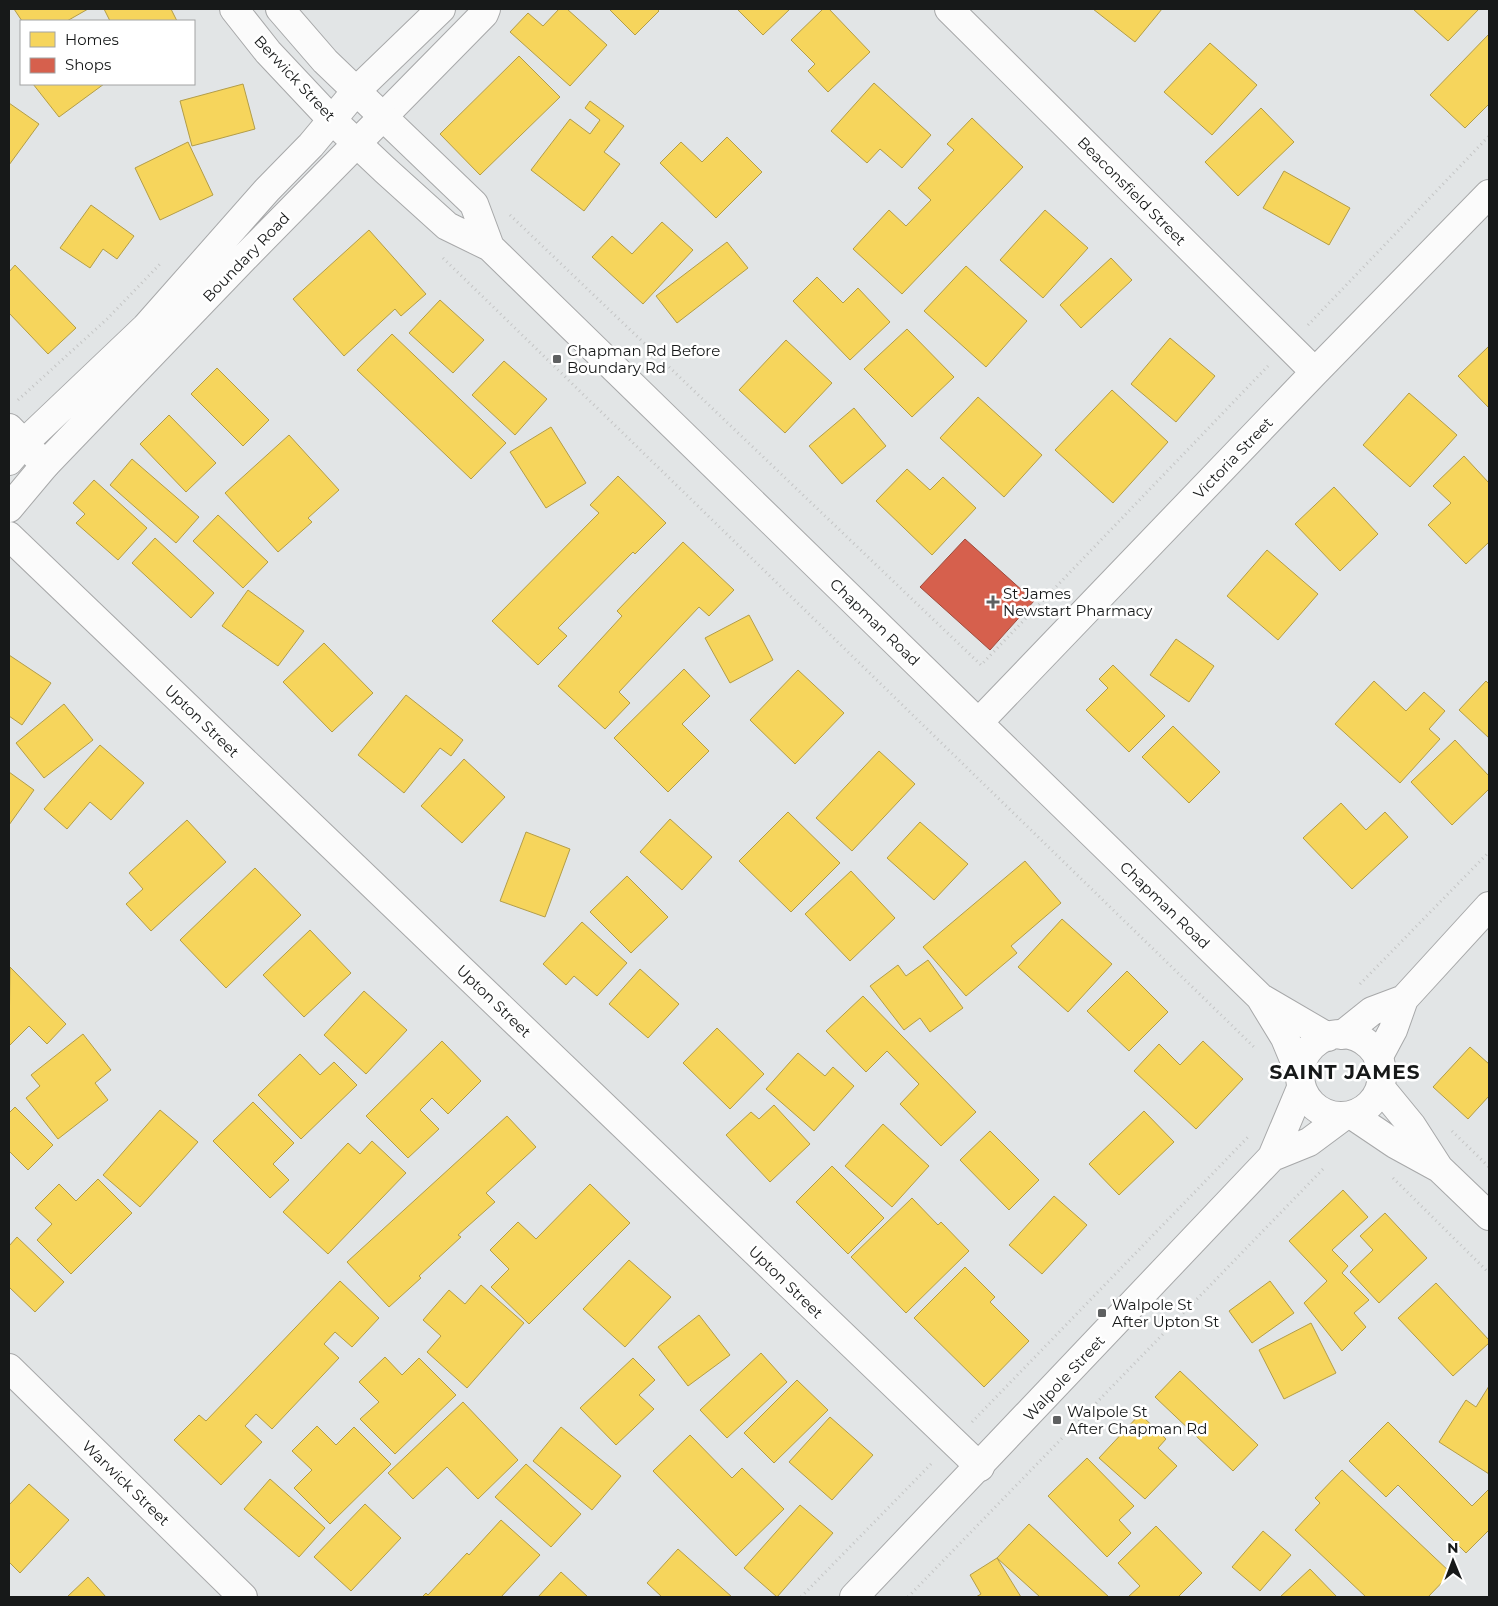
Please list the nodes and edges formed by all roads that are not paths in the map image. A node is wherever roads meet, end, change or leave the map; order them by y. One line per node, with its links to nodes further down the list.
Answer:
1 (234, 9): 8 (street, Berwick Street)
2 (280, 9): 6 (street)
3 (441, 9): 6 (street, Boundary Road)
4 (486, 9): 7 (street, Boundary Road)
5 (949, 9): 12 (street, Beaconsfield Street)
6 (356, 91): 7 (street); 8 (street, Boundary Road)
7 (383, 118): 9 (street, Boundary Road); 11 (street, Chapman Road)
8 (331, 119): 9 (street, Berwick Street); 13 (street, Boundary Road)
9 (359, 143): 11 (street, Chapman Road); 14 (street, Boundary Road)
10 (1489, 194): 12 (street, Victoria Street)
11 (490, 247): 17 (street, Chapman Road)
12 (1316, 372): 17 (street, Victoria Street)
13 (14, 444): 14 (street)
14 (45, 465): 15 (street, Boundary Road)
15 (9, 508)
16 (9, 536): 30 (street, Upton Street)
17 (979, 722): 19 (street, Chapman Road)
18 (1489, 906): 20 (street)
19 (1260, 997): 21 (street, Chapman Road); 23 (street, Chapman Road)
20 (1404, 999): 21 (street); 22 (street)
21 (1335, 1036): 22 (street); 23 (street)
22 (1378, 1058): 24 (street)
23 (1301, 1081): 25 (street); 26 (street, Walpole Street)
24 (1380, 1087): 25 (street); 27 (street)
25 (1348, 1116): 26 (street, Walpole Street); 27 (street)
26 (1272, 1157): 30 (street, Walpole Street)
27 (1439, 1168): 28 (street)
28 (1489, 1216)
29 (9, 1368): 31 (street, Warwick Street)
30 (980, 1467): 32 (street, Walpole Street)
31 (243, 1597)
32 (854, 1597)

